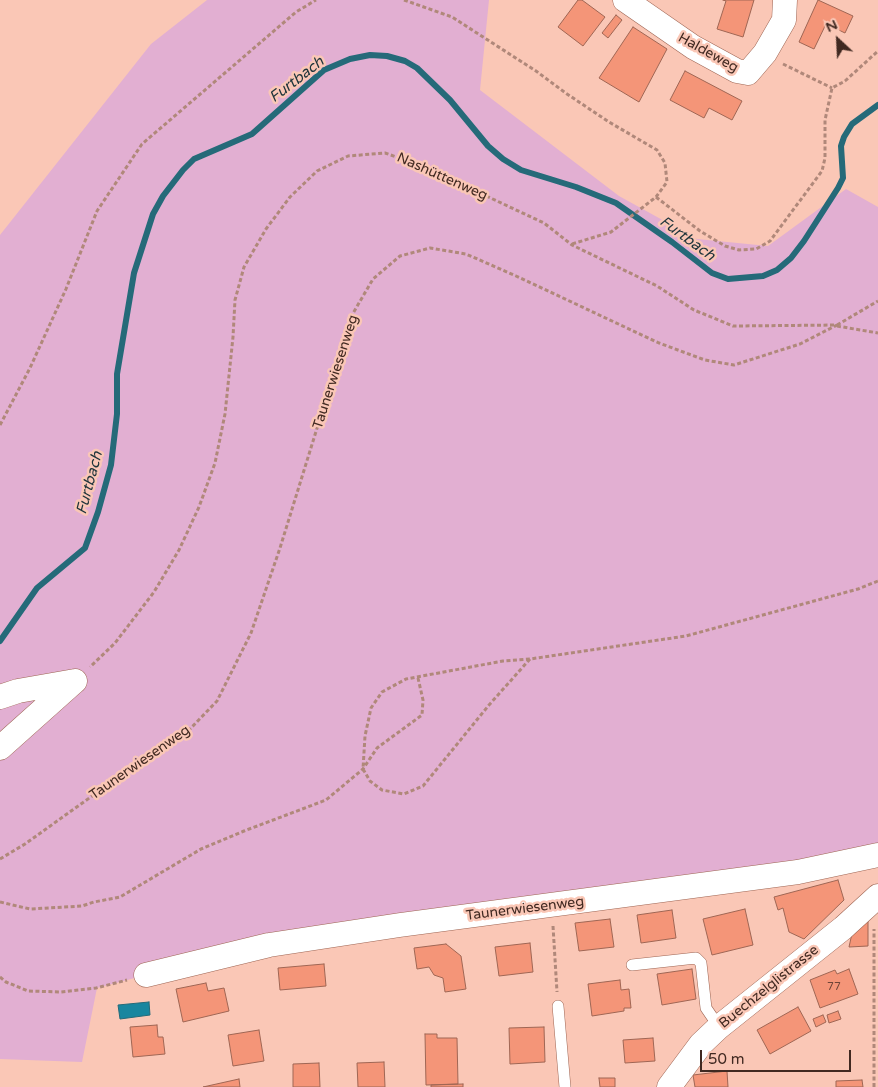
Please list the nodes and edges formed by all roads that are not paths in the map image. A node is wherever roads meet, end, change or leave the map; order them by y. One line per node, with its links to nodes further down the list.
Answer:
1 (625, 0): 2 (street, Haldeweg)
2 (785, 0)
3 (0, 697): 4 (street)
4 (0, 748)
5 (878, 855): 8 (street, Taunerwiesenweg)
6 (878, 896): 10 (street, Buechzelglistrasse)
7 (632, 965): 10 (lane)
8 (146, 975)
9 (558, 1006): 11 (lane)
10 (719, 1027): 12 (street, Buechzelglistrasse)
11 (565, 1087)
12 (669, 1087)

